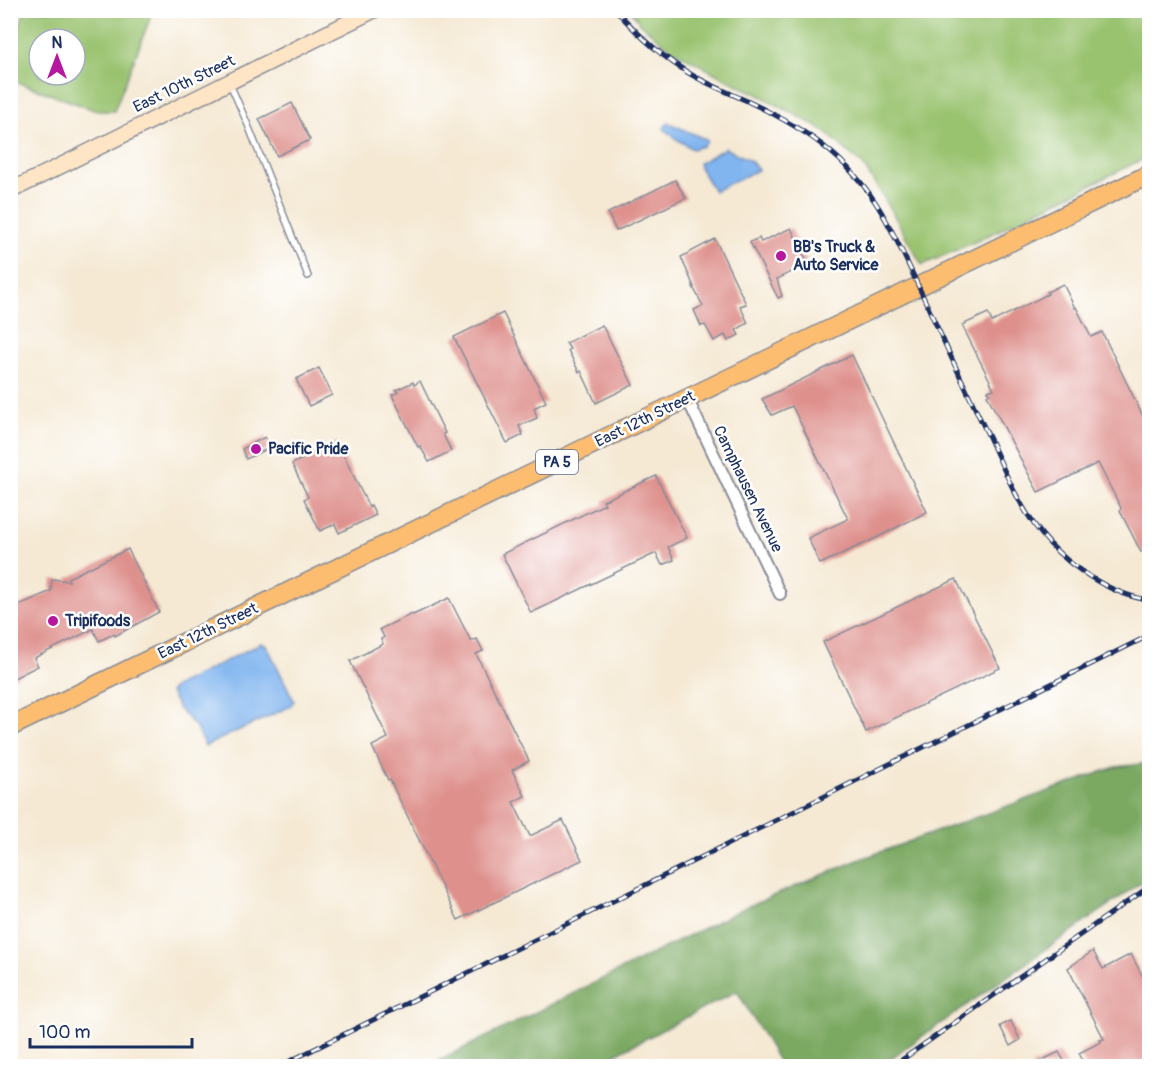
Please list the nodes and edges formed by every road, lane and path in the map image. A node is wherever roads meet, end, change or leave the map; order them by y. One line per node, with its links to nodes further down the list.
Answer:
1 (374, 10): 2 (street, East 10th Street)
2 (229, 82): 4 (street, East 10th Street); 5 (lane)
3 (1149, 174): 6 (main road, East 12th Street / PA 5)
4 (12, 185)
5 (308, 276)
6 (687, 398): 7 (street, Camphausen Avenue); 8 (main road, East 12th Street / PA 5)
7 (780, 594)
8 (10, 727)

